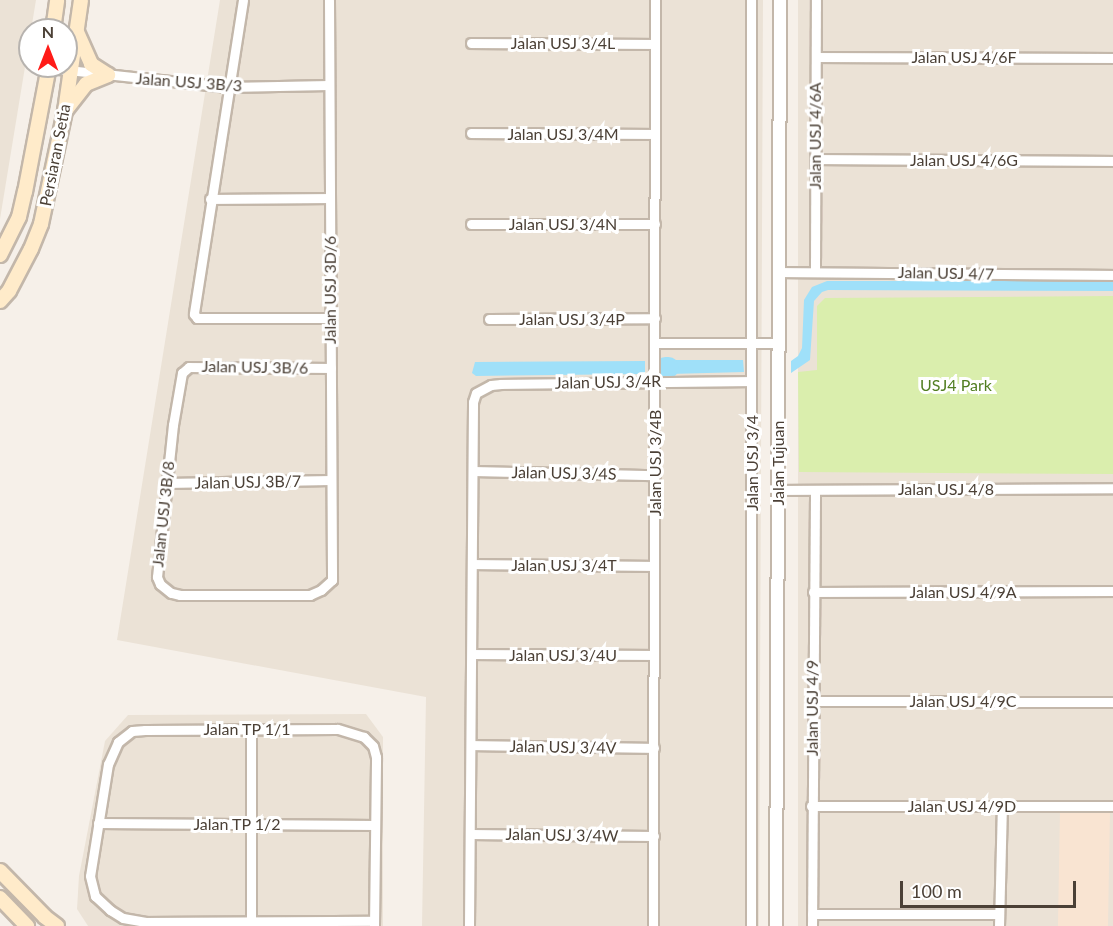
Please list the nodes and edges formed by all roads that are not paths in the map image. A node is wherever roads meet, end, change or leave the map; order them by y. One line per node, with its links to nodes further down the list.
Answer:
1 (57, 0): 9 (main road)
2 (81, 0): 10 (main road, Persiaran Setia)
3 (243, 0): 21 (street)
4 (329, 0): 20 (street, Jalan USJ 3D/6)
5 (655, 0): 13 (street, Jalan USJ 3/4B)
6 (751, 0): 40 (street, Jalan USJ 3/4)
7 (780, 0): 32 (street, Jalan Tujuan)
8 (816, 0): 14 (street, Jalan USJ 4/6A)
9 (55, 18)
10 (78, 18)
11 (78, 32): 17 (main road)
12 (471, 43): 13 (street, Jalan USJ 3/4L)
13 (655, 44): 24 (street, Jalan USJ 3/4B)
14 (816, 57): 15 (street, Jalan USJ 4/6F); 25 (street, Jalan USJ 4/6A)
15 (1113, 58)
16 (78, 71): 17 (street, Jalan USJ 3B/3)
17 (108, 75): 21 (street, Jalan USJ 3B/3); 22 (main road)
18 (47, 78): 31 (main road, Persiaran Setia)
19 (68, 78): 22 (main road, Persiaran Setia)
20 (329, 85): 21 (street, Jalan USJ 3B/3); 27 (street, Jalan USJ 3D/6)
21 (228, 87): 28 (street)
22 (64, 111): 35 (main road, Persiaran Setia)
23 (471, 133): 24 (street, Jalan USJ 3/4M)
24 (655, 134): 30 (street, Jalan USJ 3/4B)
25 (815, 159): 26 (street, Jalan USJ 4/6G); 33 (street, Jalan USJ 4/6A)
26 (1113, 160)
27 (330, 198): 28 (street); 36 (street, Jalan USJ 3D/6)
28 (210, 199): 36 (street)
29 (471, 225): 30 (street, Jalan USJ 3/4N)
30 (655, 225): 37 (street, Jalan USJ 3/4B)
31 (0, 255)
32 (779, 272): 33 (street, Jalan USJ 4/7); 41 (street, Jalan Tujuan)
33 (815, 272): 34 (street, Jalan USJ 4/7)
34 (1113, 274)
35 (0, 301)
36 (330, 318): 42 (street, Jalan USJ 3D/6)
37 (655, 318): 38 (street, Jalan USJ 3/4P); 39 (street, Jalan USJ 3/4B)
38 (489, 319)
39 (655, 343): 40 (street); 45 (street, Jalan USJ 3/4B)
40 (752, 343): 41 (street); 44 (street, Jalan USJ 3/4)
41 (779, 343): 51 (street, Jalan Tujuan)
42 (331, 368): 43 (street, Jalan USJ 3B/6); 48 (street, Jalan USJ 3D/6)
43 (182, 373): 49 (street, Jalan USJ 3B/8)
44 (751, 381): 45 (street, Jalan USJ 3/4R); 85 (street, Jalan USJ 3/4)
45 (655, 382): 46 (street, Jalan USJ 3/4R); 47 (street, Jalan USJ 3/4B)
46 (473, 471): 47 (street, Jalan USJ 3/4S); 53 (street)
47 (655, 475): 54 (street, Jalan USJ 3/4B)
48 (331, 480): 49 (street, Jalan USJ 3B/7); 55 (street, Jalan USJ 3D/6)
49 (166, 483): 55 (street, Jalan USJ 3B/8)
50 (1113, 488): 52 (street, Jalan USJ 4/8)
51 (778, 490): 52 (street, Jalan USJ 4/8); 86 (street, Jalan Tujuan)
52 (815, 490): 57 (street, Jalan USJ 4/9)
53 (473, 564): 54 (street, Jalan USJ 3/4T); 58 (street)
54 (654, 566): 59 (street, Jalan USJ 3/4B)
55 (332, 580)
56 (1113, 591): 57 (street, Jalan USJ 4/9A)
57 (813, 592): 60 (street, Jalan USJ 4/9)
58 (472, 654): 59 (street, Jalan USJ 3/4U); 63 (street)
59 (654, 655): 64 (street, Jalan USJ 3/4B)
60 (812, 701): 61 (street, Jalan USJ 4/9C); 65 (street, Jalan USJ 4/9)
61 (1113, 702)
62 (251, 729): 68 (street, Jalan TP 1/1); 69 (street); 70 (street, Jalan TP 1/1)
63 (472, 745): 64 (street, Jalan USJ 3/4V); 71 (street)
64 (654, 748): 72 (street, Jalan USJ 3/4B)
65 (811, 806): 67 (street, Jalan USJ 4/9D); 76 (street, Jalan USJ 4/9)
66 (1113, 806): 67 (street, Jalan USJ 4/9D)
67 (1002, 807): 77 (street)
68 (98, 823): 69 (street, Jalan TP 1/2); 78 (street, Jalan TP 1/1)
69 (251, 824): 70 (street, Jalan TP 1/2); 78 (street)
70 (375, 825): 79 (street, Jalan TP 1/1)
71 (470, 834): 72 (street, Jalan USJ 3/4W); 83 (street)
72 (654, 836): 84 (street, Jalan USJ 3/4B)
73 (0, 871): 82 (main road)
74 (0, 898): 81 (main road)
75 (0, 911): 80 (main road)
76 (812, 914): 77 (street); 87 (street, Jalan USJ 4/9)
77 (999, 914): 88 (street)
78 (251, 921): 79 (street)
79 (374, 923)
80 (15, 926)
81 (27, 926)
82 (57, 926)
83 (469, 926)
84 (653, 926)
85 (751, 926)
86 (776, 926)
87 (812, 926)
88 (999, 926)

